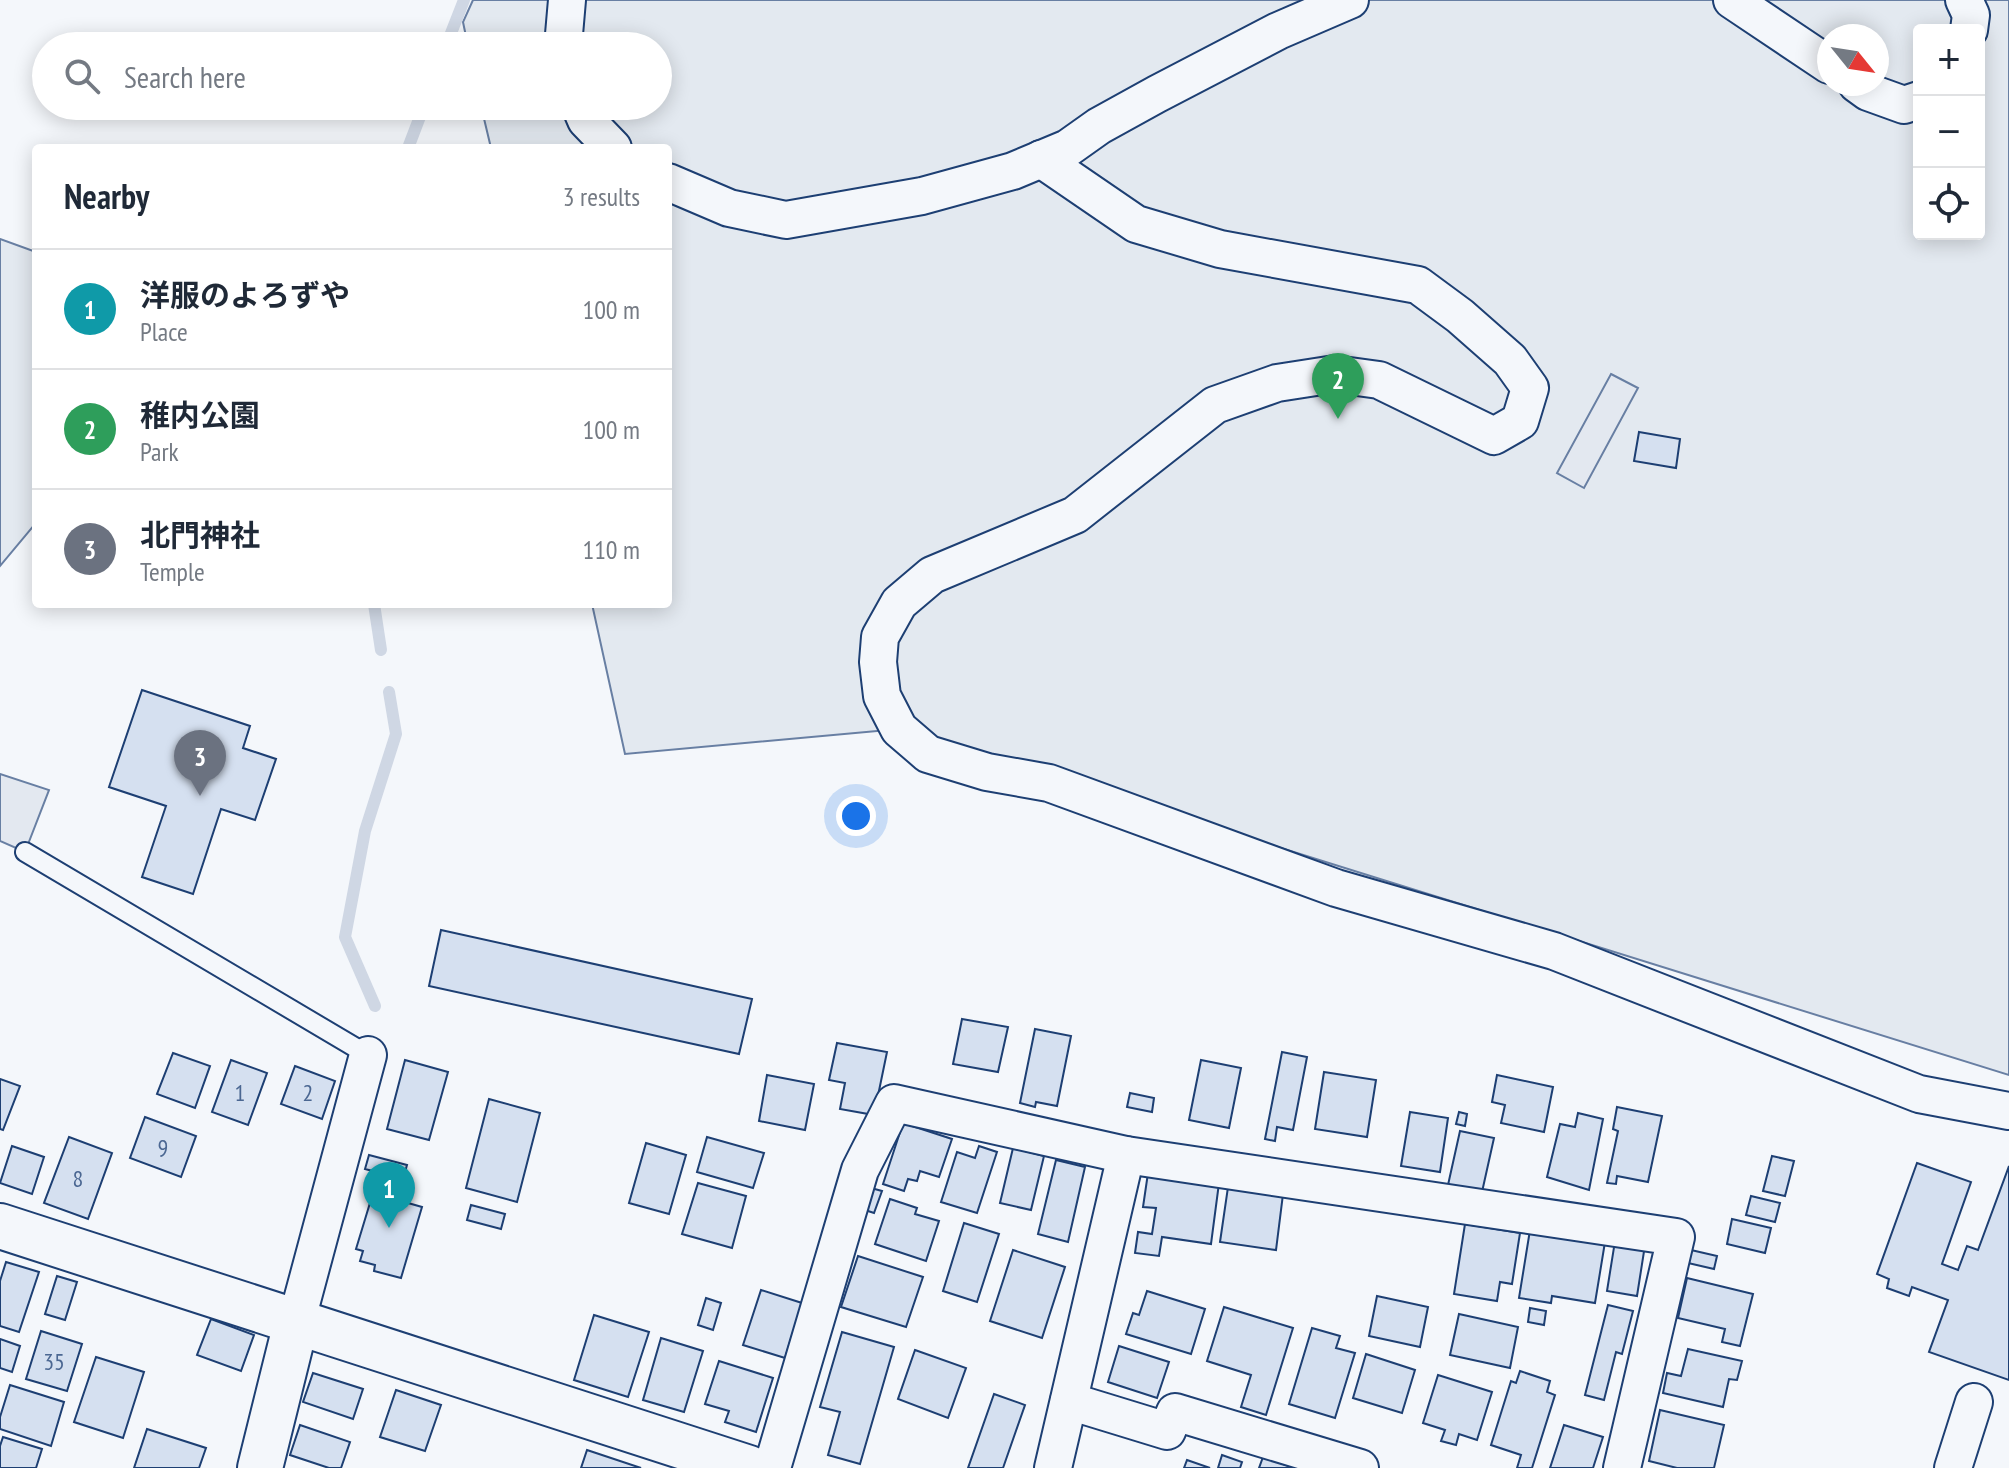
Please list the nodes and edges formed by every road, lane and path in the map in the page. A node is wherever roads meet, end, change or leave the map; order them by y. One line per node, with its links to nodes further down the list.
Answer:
1 (567, 0): 6 (street)
2 (1350, 0): 12 (street)
3 (1732, 0): 7 (street)
4 (1964, 0): 5 (street)
5 (1970, 24)
6 (564, 32)
7 (1817, 57)
8 (1879, 96): 9 (street)
9 (1913, 102)
10 (586, 120): 11 (street)
11 (609, 144)
12 (1041, 159): 13 (street); 16 (street)
13 (672, 184)
14 (25, 852): 15 (lane)
15 (368, 1055): 19 (street)
16 (2009, 1111)
17 (1126, 1155): 20 (street); 24 (street); 27 (street)
18 (0, 1226): 19 (street)
19 (296, 1323): 22 (street); 23 (street)
20 (1069, 1401): 25 (street); 26 (street)
21 (1974, 1402): 28 (street)
22 (260, 1468)
23 (749, 1468)
24 (772, 1468)
25 (1053, 1468)
26 (1360, 1468)
27 (1622, 1468)
28 (1953, 1468)

